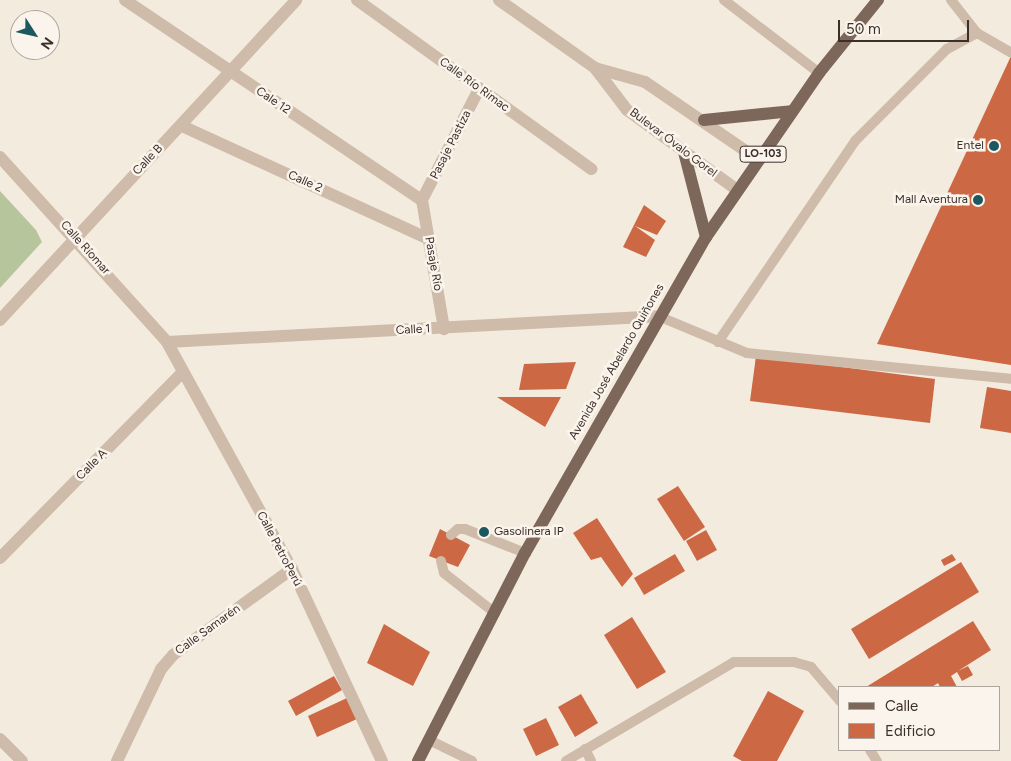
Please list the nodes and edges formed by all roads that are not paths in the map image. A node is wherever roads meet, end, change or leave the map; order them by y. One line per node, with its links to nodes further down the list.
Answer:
1 (125, 0): 11 (street, Cale 12)
2 (296, 0): 11 (street, Calle B)
3 (358, 0): 13 (street, Calle Río Rimac)
4 (499, 0): 10 (street, Bulevar Óvalo Gorel)
5 (724, 0): 12 (lane)
6 (878, 0): 12 (main road, Avenida José Abelardo Quiñones / LO-103)
7 (951, 0): 8 (lane)
8 (977, 33): 9 (lane); 30 (lane)
9 (1011, 53)
10 (595, 68): 15 (street, Bulevar Óvalo Gorel); 17 (street, Bulevar Óvalo Gorel)
11 (230, 72): 16 (street, Calle B); 22 (street, Cale 12)
12 (819, 73): 14 (main road, Avenida José Abelardo Quiñones / LO-103)
13 (479, 89): 20 (street, Calle Río Rimac); 22 (street, Pasaje Pastiza)
14 (792, 111): 15 (main road); 19 (main road, Avenida José Abelardo Quiñones / LO-103)
15 (704, 120): 19 (street, Bulevar Óvalo Gorel)
16 (182, 126): 23 (street, Calle B); 25 (street, Calle 2)
17 (684, 152): 21 (street, Bulevar Óvalo Gorel); 24 (main road)
18 (0, 156): 23 (street, Calle Ríomar)
19 (759, 160): 21 (main road, Avenida José Abelardo Quiñones / LO-103)
20 (591, 168)
21 (737, 190): 24 (main road, Avenida José Abelardo Quiñones / LO-103)
22 (422, 200): 25 (street, Pasaje Río)
23 (75, 237): 27 (street, Calle B); 29 (street, Calle Ríomar)
24 (706, 237): 26 (main road, Avenida José Abelardo Quiñones / LO-103)
25 (429, 239): 28 (street, Pasaje Río)
26 (658, 316): 28 (street, Calle 1); 30 (lane); 34 (main road, Avenida José Abelardo Quiñones / LO-103)
27 (0, 320)
28 (444, 329): 29 (street, Calle 1)
29 (167, 342): 31 (street, Calle PetroPerú)
30 (718, 342): 32 (lane)
31 (183, 372): 35 (street, Calle A); 37 (street, Calle PetroPerú)
32 (1011, 379)
33 (451, 535): 34 (lane)
34 (525, 553): 38 (main road, Avenida José Abelardo Quiñones / LO-103)
35 (0, 558)
36 (441, 561): 38 (lane)
37 (292, 569): 44 (street, Calle Samarén); 45 (street, Calle PetroPerú)
38 (494, 613): 41 (main road, Avenida José Abelardo Quiñones / LO-103)
39 (838, 699): 42 (lane)
40 (0, 739): 43 (street)
41 (429, 740): 46 (main road, Avenida José Abelardo Quiñones / LO-103); 47 (lane)
42 (585, 749): 48 (lane); 49 (lane)
43 (22, 761)
44 (117, 761)
45 (382, 761)
46 (418, 761)
47 (472, 761)
48 (566, 761)
49 (591, 761)

